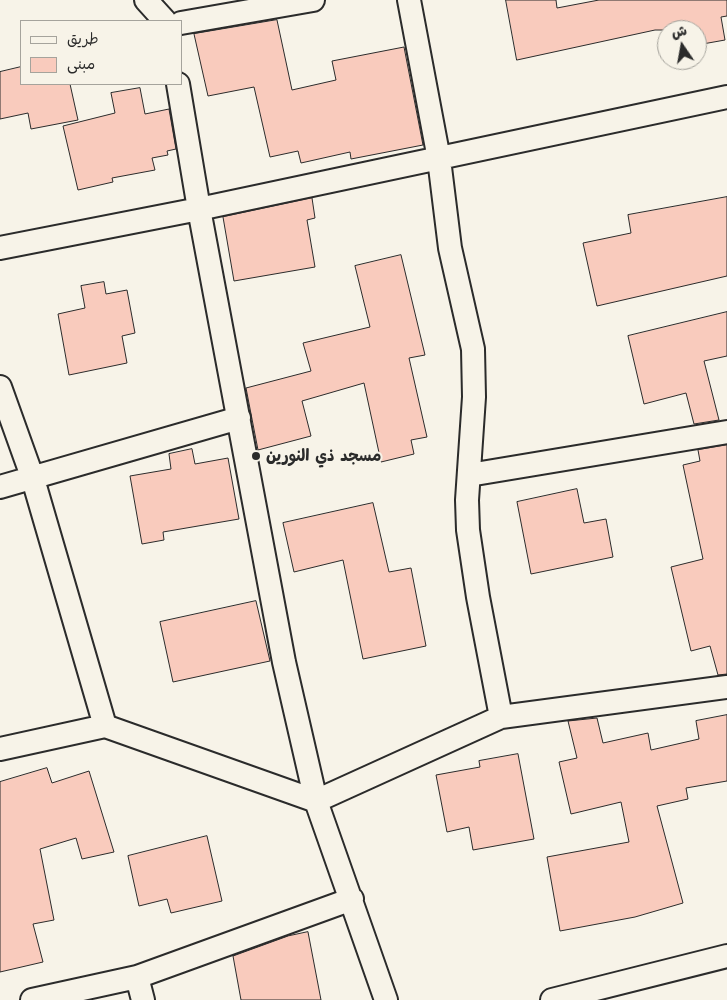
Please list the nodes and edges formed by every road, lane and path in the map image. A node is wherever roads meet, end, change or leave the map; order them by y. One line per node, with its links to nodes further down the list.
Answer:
1 (146, 0): 4 (street)
2 (312, 0): 5 (street)
3 (409, 0): 8 (street)
4 (164, 20)
5 (182, 23)
6 (178, 85): 9 (street)
7 (727, 98): 8 (street)
8 (439, 159): 9 (street); 14 (street)
9 (199, 210): 10 (street); 12 (street)
10 (0, 248)
11 (0, 387): 15 (street)
12 (238, 418): 15 (street); 21 (street)
13 (727, 432): 14 (street)
14 (469, 476): 18 (street)
15 (33, 479): 16 (street); 19 (street)
16 (0, 487)
17 (727, 687): 18 (street)
18 (501, 717): 21 (street)
19 (105, 726): 20 (street); 21 (street)
20 (0, 749)
21 (316, 801): 22 (street)
22 (352, 899): 24 (street); 28 (street)
23 (727, 956): 25 (street)
24 (137, 977): 26 (street); 27 (street)
25 (587, 996): 29 (street)
26 (32, 1000)
27 (143, 1000)
28 (386, 1000)
29 (552, 1000)

